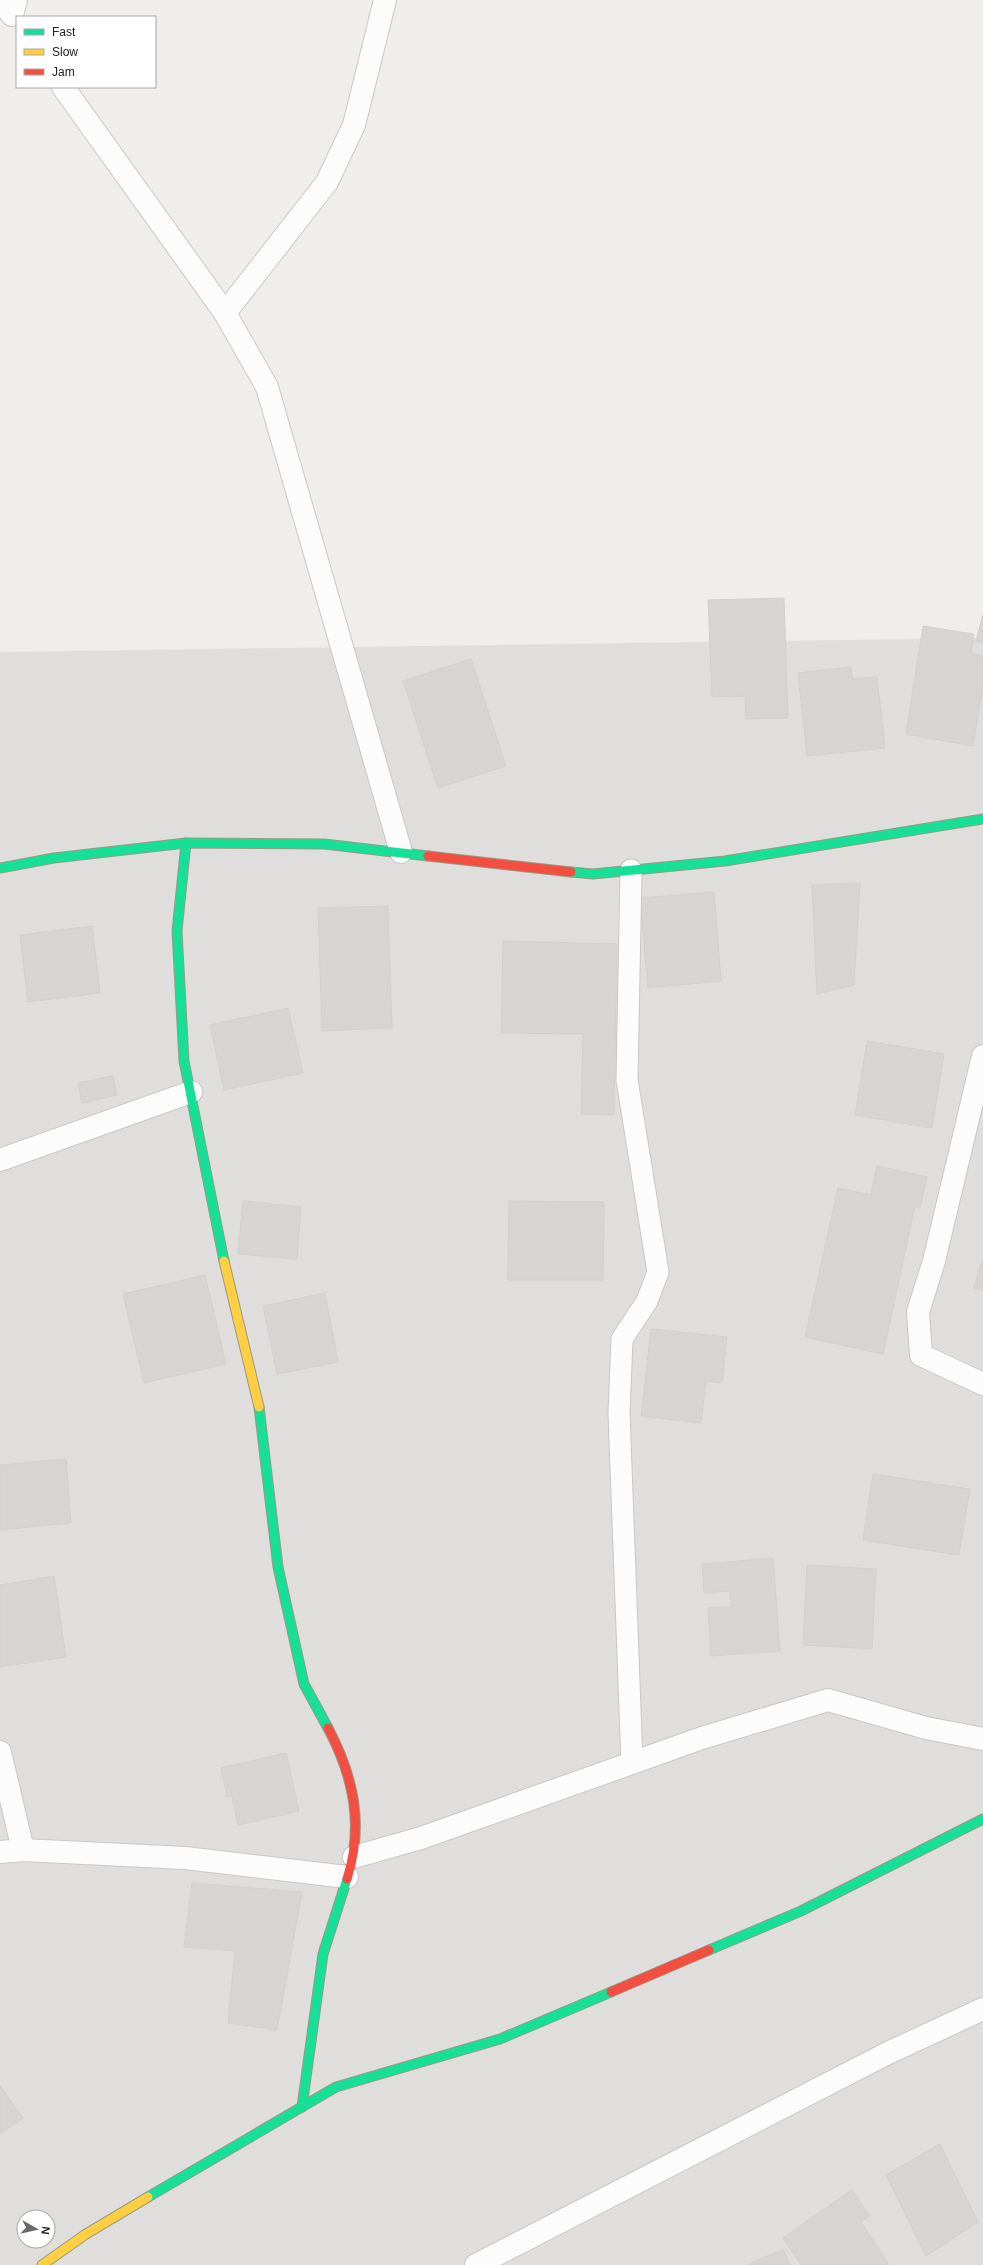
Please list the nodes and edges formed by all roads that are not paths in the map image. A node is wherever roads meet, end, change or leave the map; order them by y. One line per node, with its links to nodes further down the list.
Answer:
1 (385, 0): 3 (street)
2 (65, 88): 3 (street)
3 (225, 313): 6 (street)
4 (983, 819): 8 (street)
5 (186, 843): 6 (street); 7 (street); 10 (street)
6 (401, 852): 8 (street)
7 (0, 868)
8 (631, 870): 15 (lane)
9 (983, 1056): 12 (street)
10 (190, 1092): 11 (street); 19 (street)
11 (0, 1160)
12 (983, 1384)
13 (983, 1739): 15 (street)
14 (0, 1752): 17 (street)
15 (632, 1763): 19 (street)
16 (983, 1819): 22 (street)
17 (23, 1850): 18 (street); 20 (street)
18 (0, 1852)
19 (354, 1857): 20 (street)
20 (347, 1877): 22 (street)
21 (983, 2009): 24 (street)
22 (302, 2107): 23 (street)
23 (42, 2265)
24 (476, 2265)

